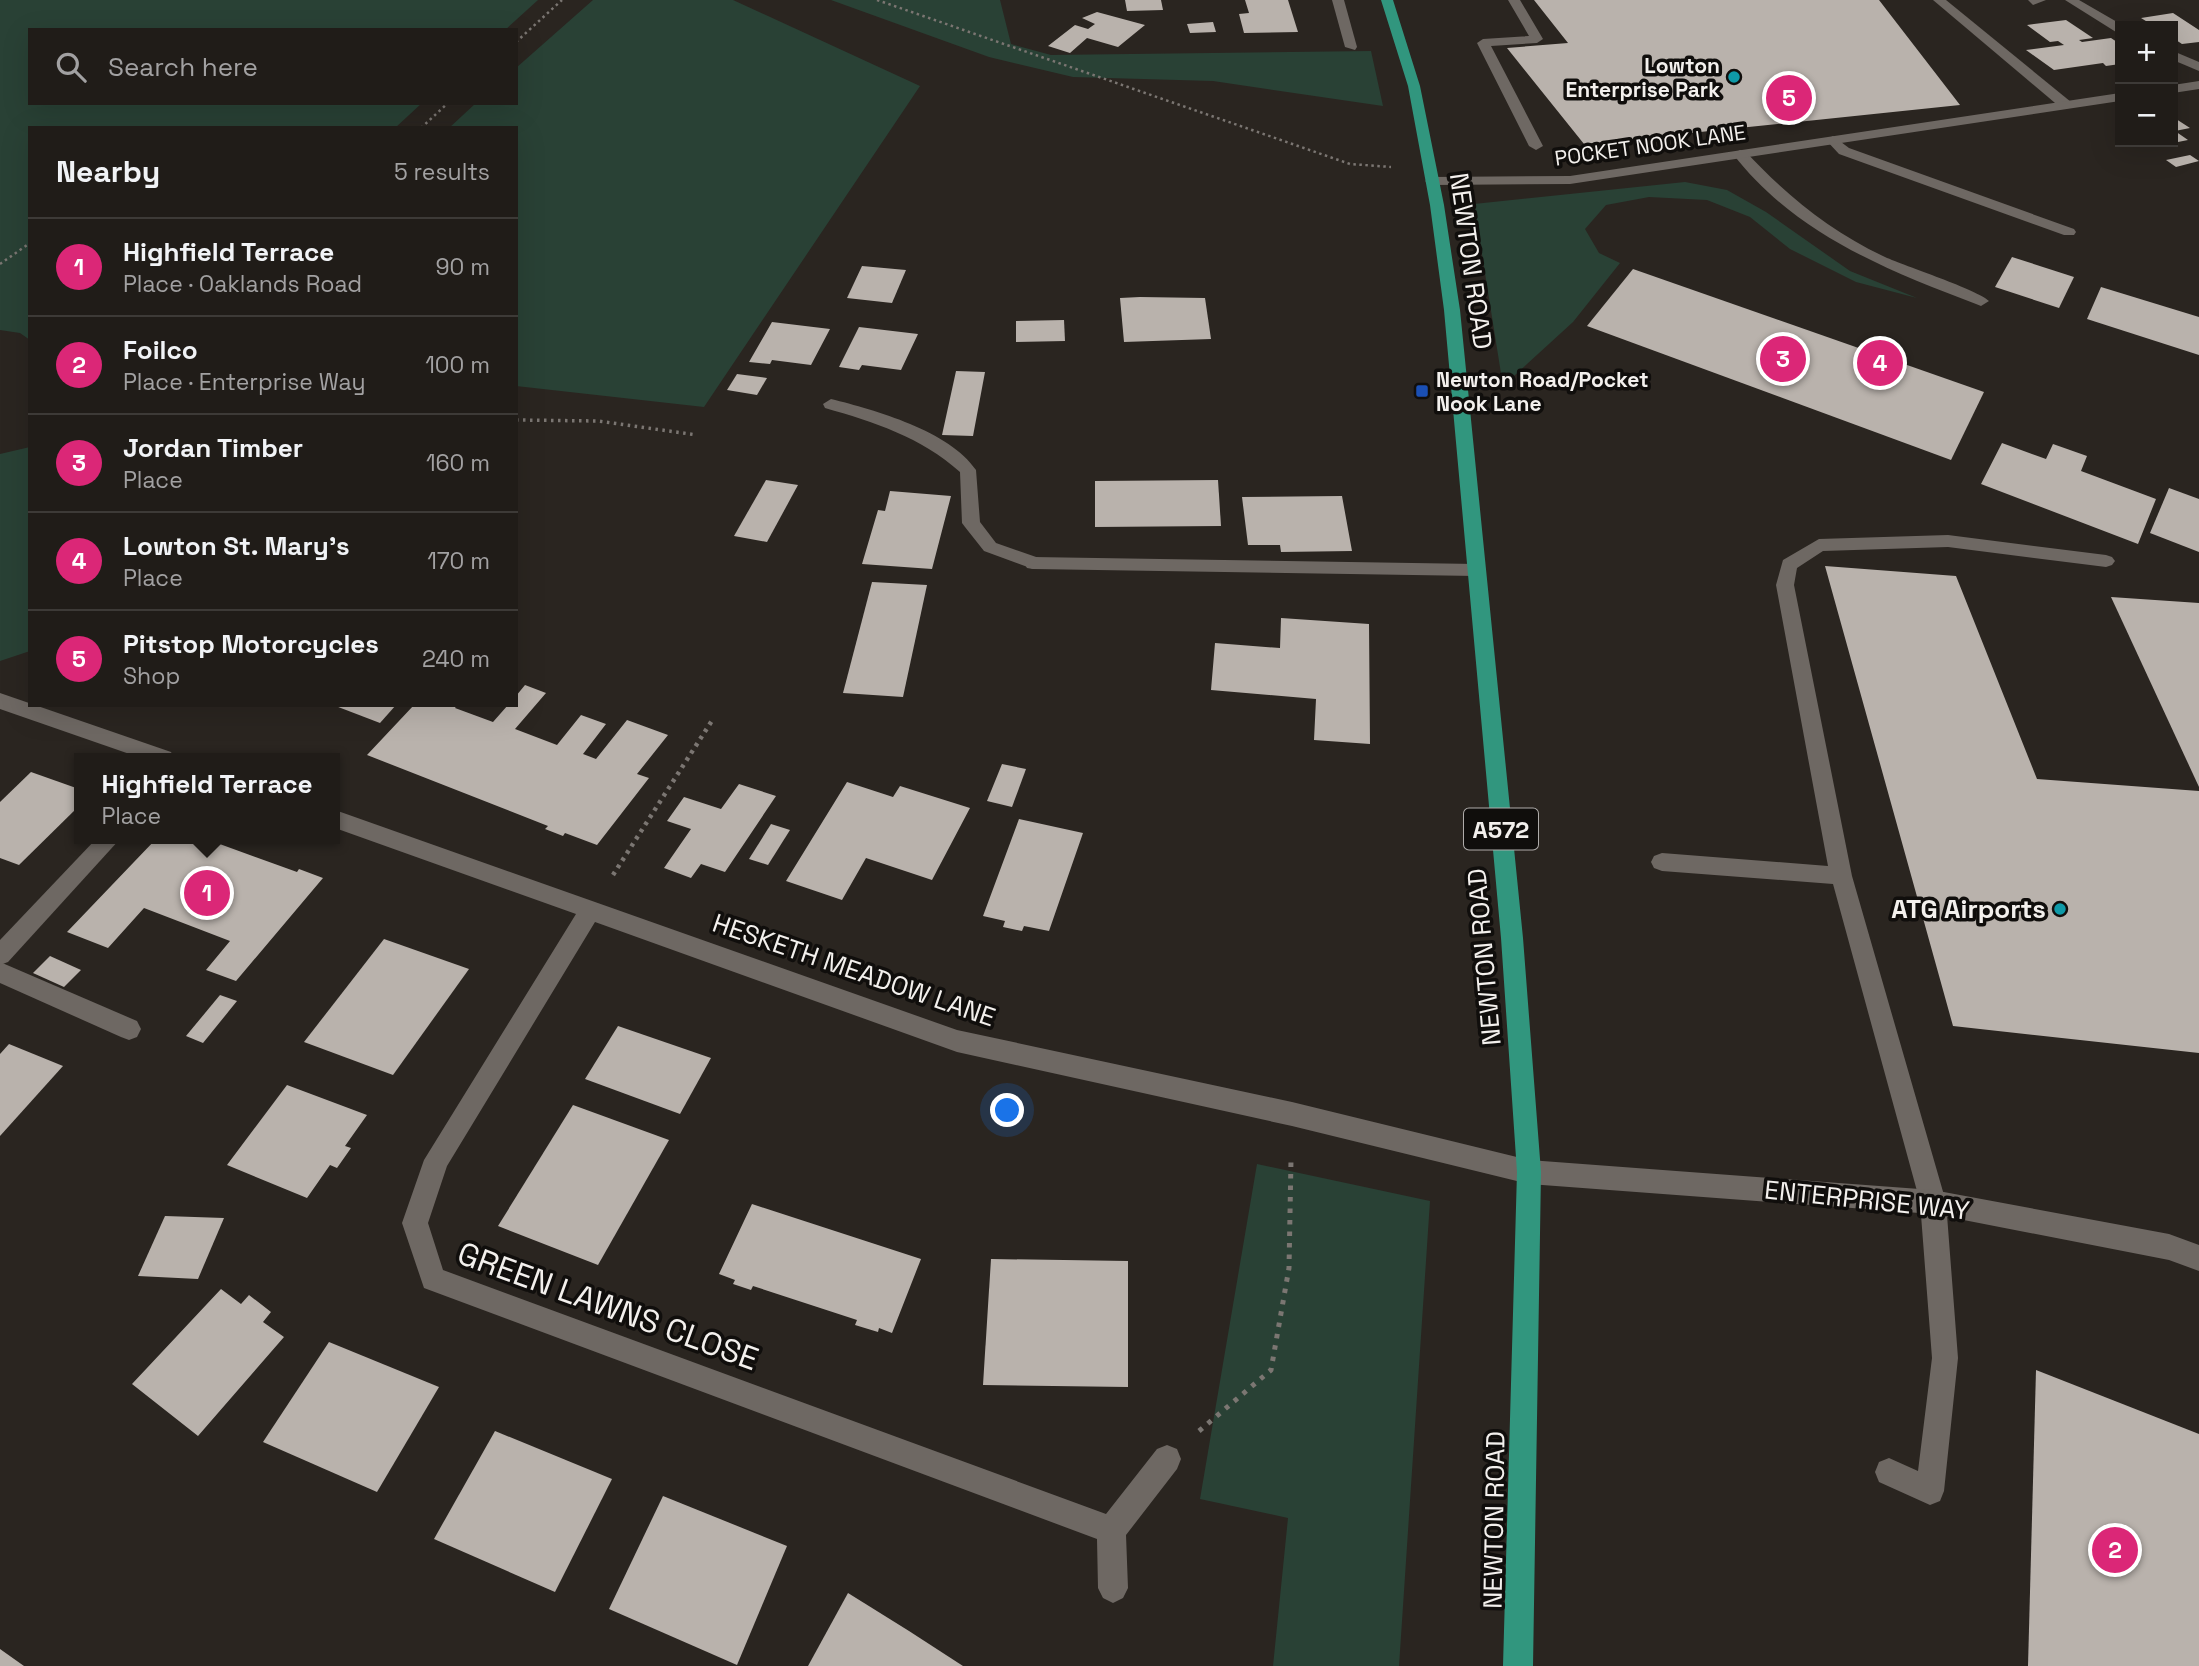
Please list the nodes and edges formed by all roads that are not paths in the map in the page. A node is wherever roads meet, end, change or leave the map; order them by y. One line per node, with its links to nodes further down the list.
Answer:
1 (1338, 0): 9 (street)
2 (1387, 0): 21 (main road, NEWTON ROAD / A572)
3 (1514, 0): 19 (street)
4 (1939, 0): 17 (street)
5 (2040, 0): 7 (street)
6 (2071, 0): 8 (street)
7 (2033, 1)
8 (2115, 26)
9 (1351, 47)
10 (2178, 57): 11 (street)
11 (2199, 67)
12 (2199, 85): 13 (street)
13 (2178, 88)
14 (2178, 91): 16 (street)
15 (2115, 98): 17 (street, POCKET NOOK LANE)
16 (2199, 103)
17 (2066, 105): 18 (street, POCKET NOOK LANE)
18 (1833, 140): 20 (street, POCKET NOOK LANE); 22 (street)
19 (1536, 146)
20 (1740, 154): 21 (street, POCKET NOOK LANE); 23 (street)
21 (1432, 181): 26 (main road, NEWTON ROAD / A572)
22 (2069, 232)
23 (1981, 301)
24 (831, 404): 26 (street)
25 (2106, 561): 32 (street)
26 (1476, 570): 37 (main road, NEWTON ROAD / A572)
27 (0, 701): 28 (street)
28 (150, 753)
29 (340, 821): 33 (street, HESKETH MEADOW LANE)
30 (104, 844): 34 (street)
31 (1662, 862): 32 (street)
32 (1841, 876): 38 (street)
33 (590, 911): 37 (street, HESKETH MEADOW LANE); 42 (street, GREEN LAWNS CLOSE)
34 (0, 955)
35 (0, 972): 36 (street)
36 (129, 1029)
37 (1529, 1172): 38 (street, ENTERPRISE WAY); 44 (main road, NEWTON ROAD / A572)
38 (1933, 1202): 39 (street, ENTERPRISE WAY); 41 (street)
39 (2199, 1258)
40 (1167, 1459): 42 (street)
41 (1889, 1472)
42 (1111, 1530): 43 (street)
43 (1113, 1588)
44 (1518, 1666)

